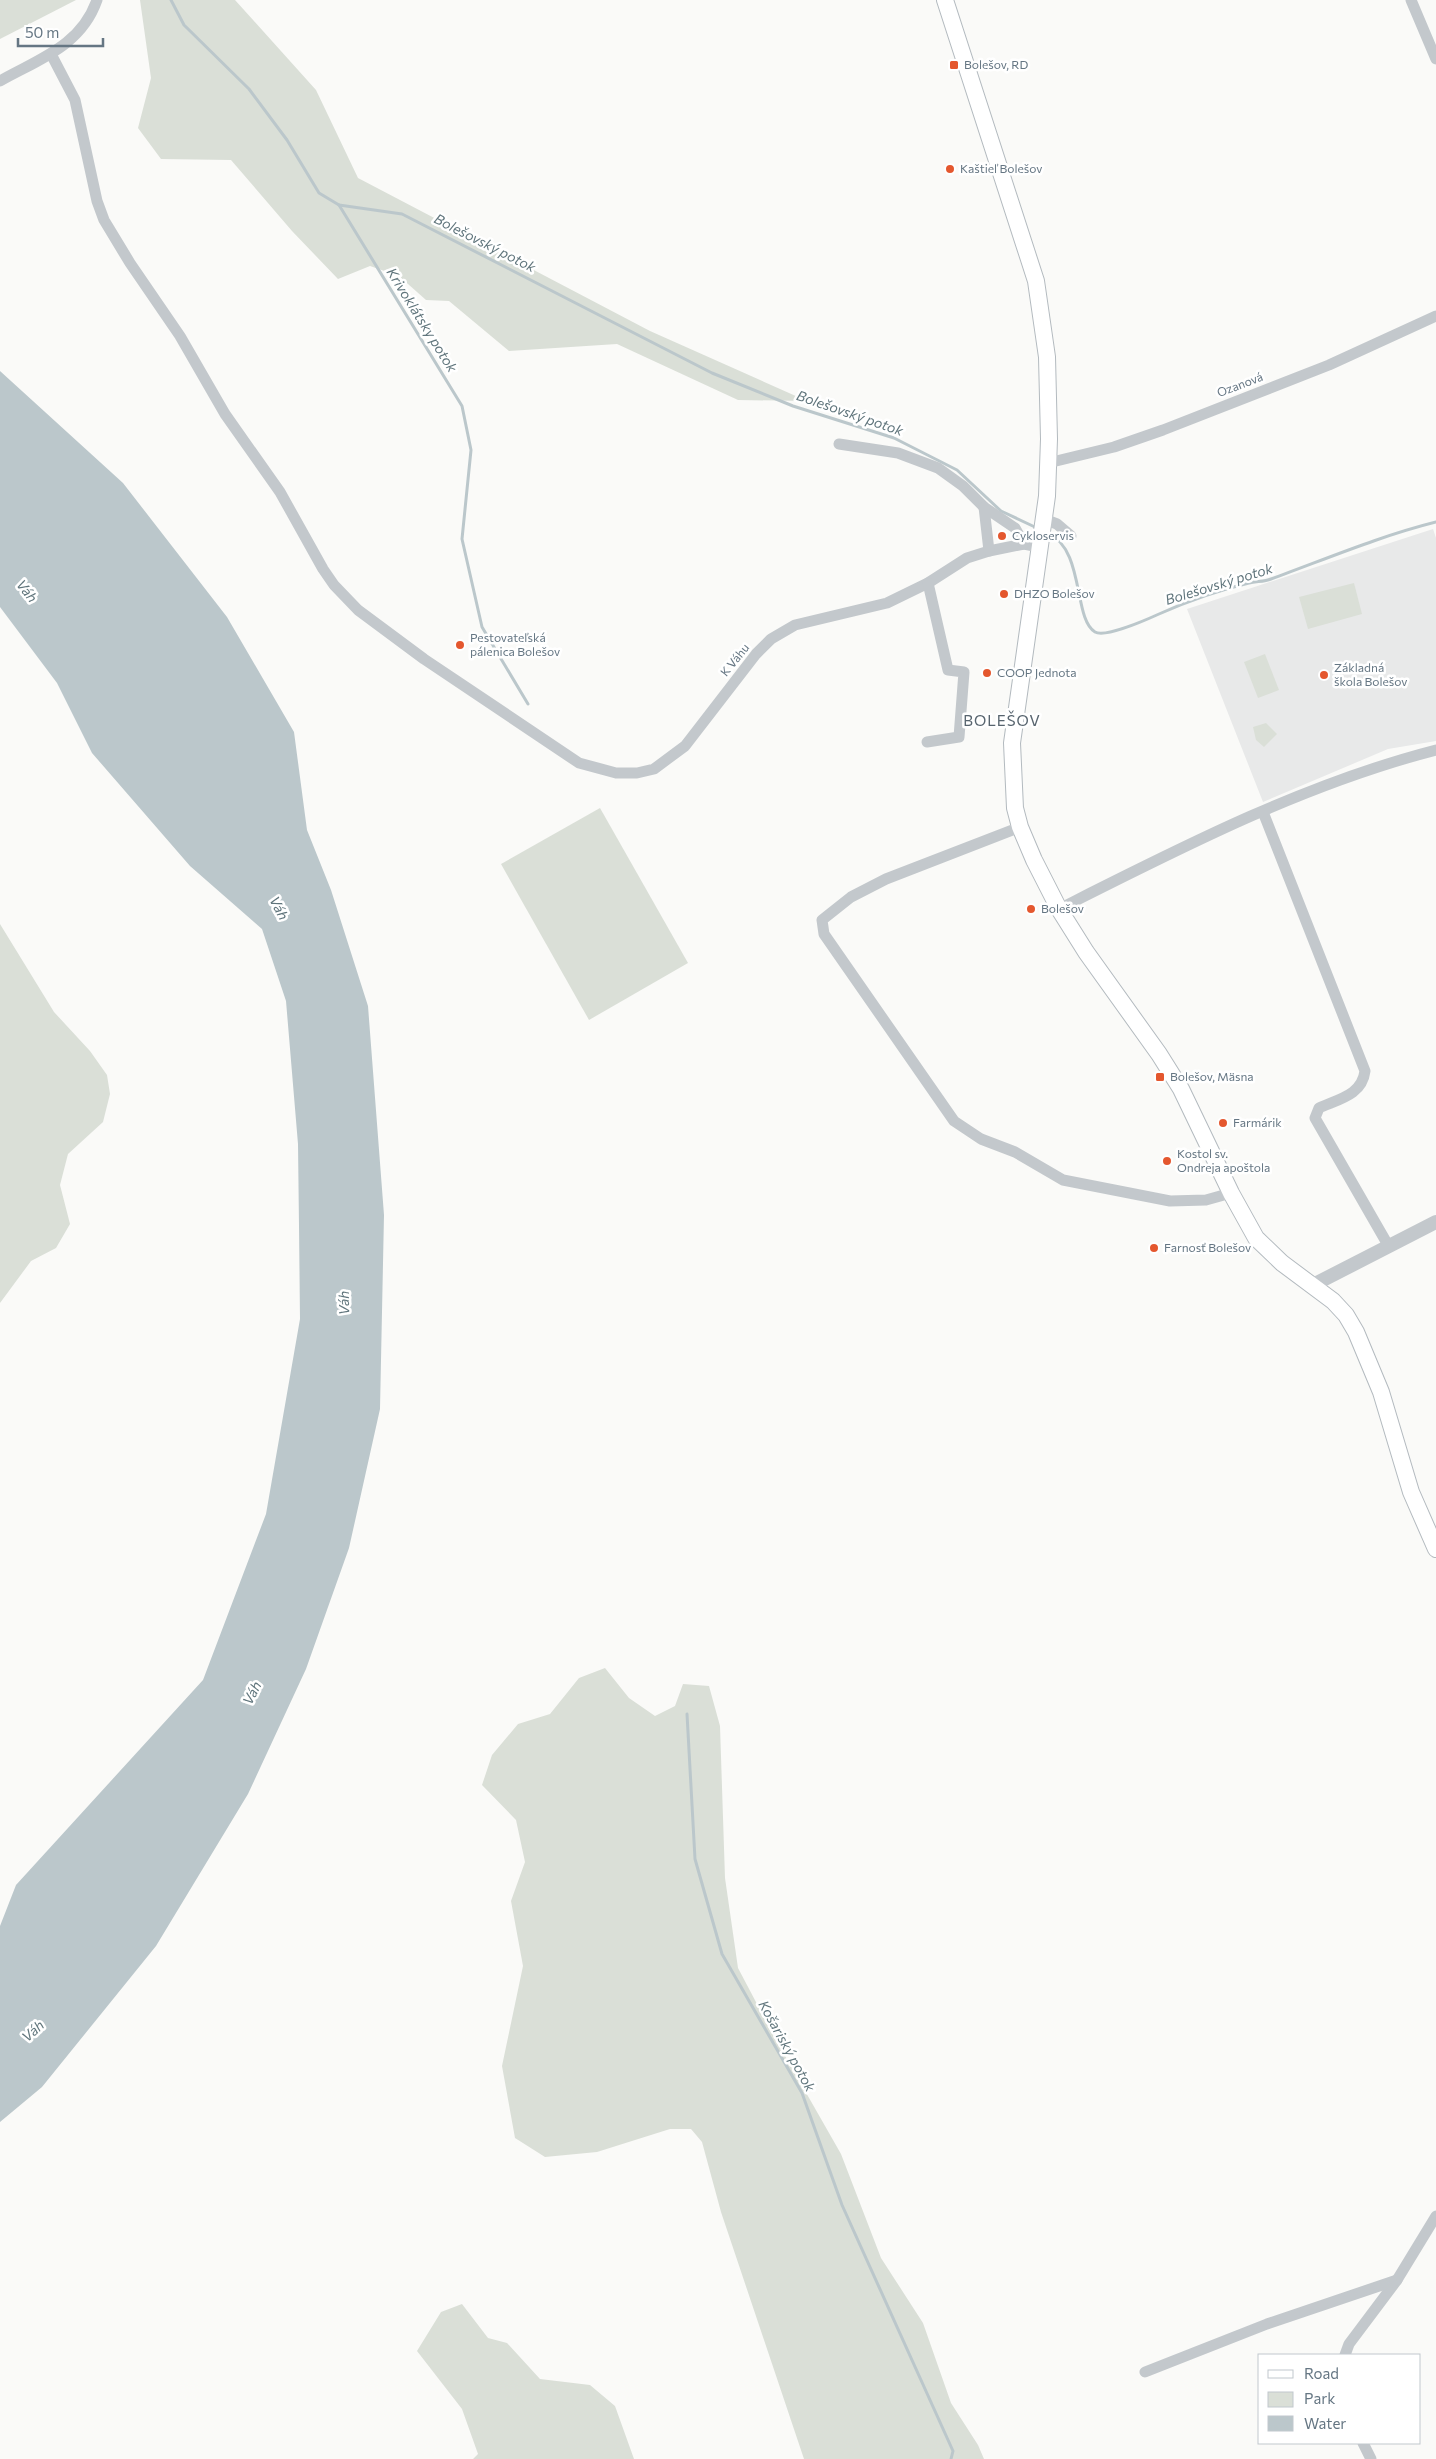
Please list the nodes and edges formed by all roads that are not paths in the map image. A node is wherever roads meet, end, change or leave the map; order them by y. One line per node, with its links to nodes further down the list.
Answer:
1 (97, 0): 4 (street)
2 (945, 0): 9 (main road)
3 (1411, 0): 5 (street)
4 (51, 54): 6 (street); 14 (street, K Váhu)
5 (1436, 59)
6 (0, 81)
7 (1436, 316): 9 (street, Ozanová)
8 (839, 444): 10 (street)
9 (1048, 463): 11 (main road)
10 (984, 507): 11 (street); 13 (street)
11 (1038, 535): 12 (street); 13 (street, K Váhu); 18 (main road)
12 (1071, 536)
13 (989, 551): 14 (street, K Váhu)
14 (928, 583): 15 (street)
15 (928, 742)
16 (1436, 750): 17 (street)
17 (1263, 812): 19 (street); 22 (street)
18 (1020, 827): 19 (main road); 20 (street)
19 (1059, 909): 20 (main road)
20 (1231, 1193): 23 (main road)
21 (1436, 1222): 22 (street)
22 (1388, 1245): 23 (street)
23 (1313, 1285): 24 (main road)
24 (1436, 1548)
25 (1436, 2216): 26 (street)
26 (1397, 2280): 27 (street); 28 (street)
27 (1345, 2354)
28 (1145, 2372)
29 (1364, 2444): 30 (street)
30 (1371, 2459)

